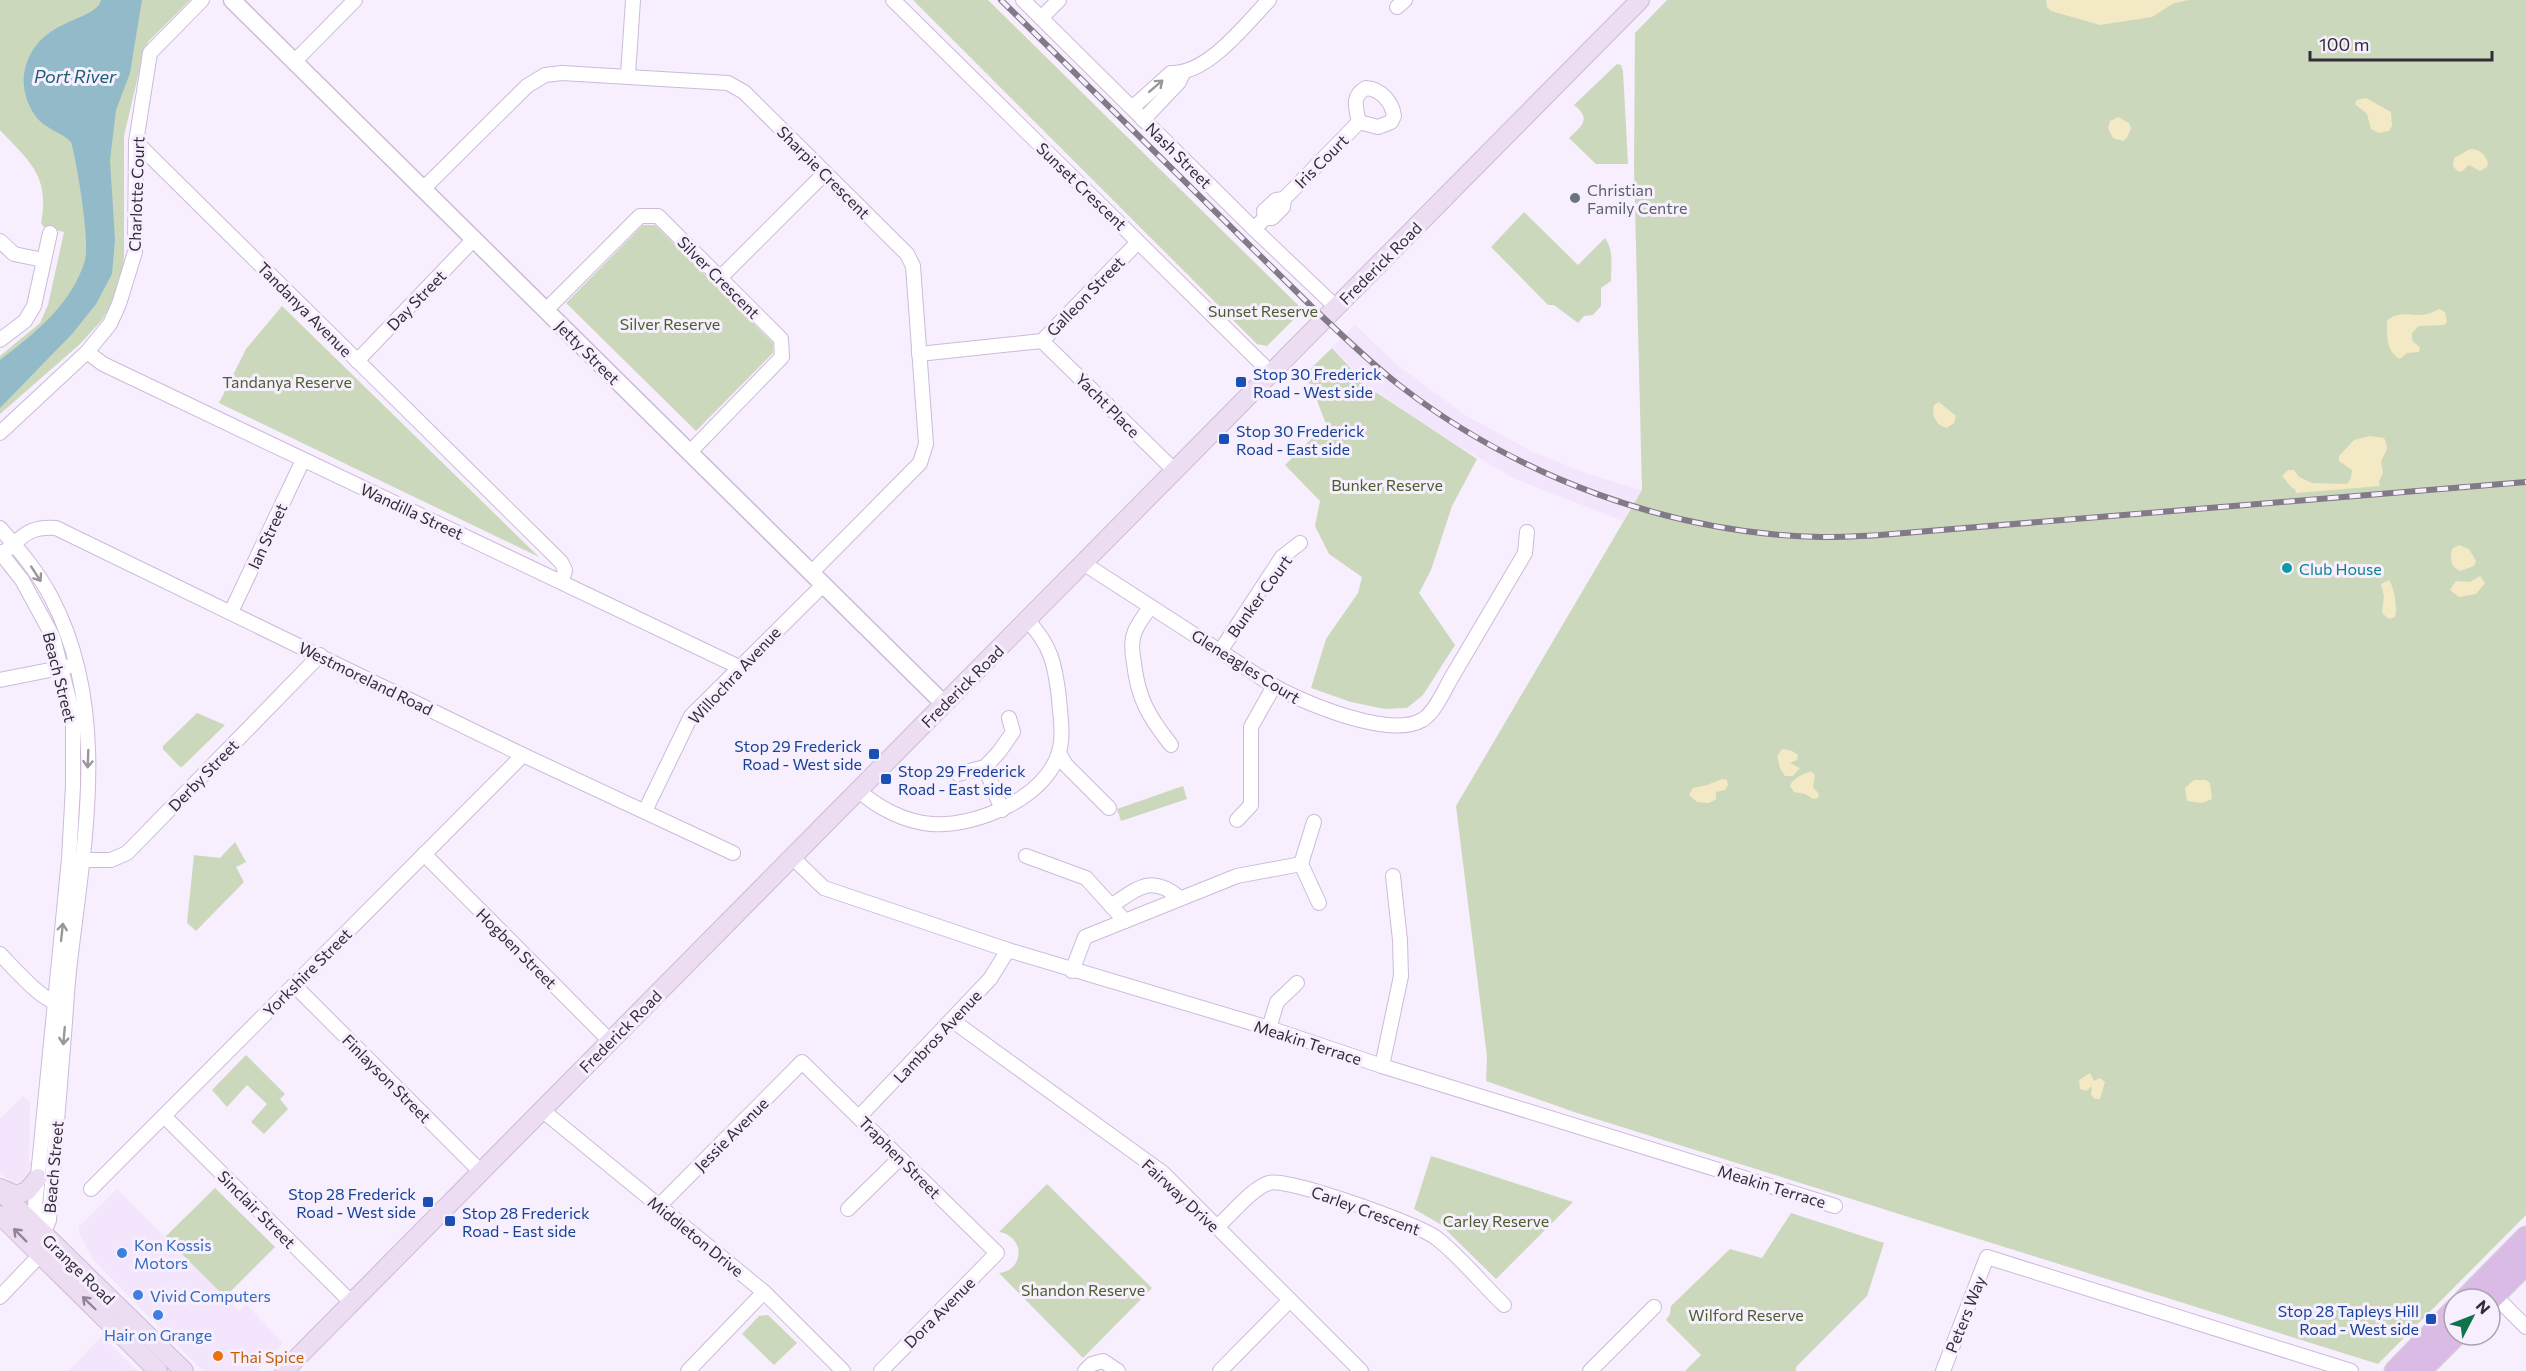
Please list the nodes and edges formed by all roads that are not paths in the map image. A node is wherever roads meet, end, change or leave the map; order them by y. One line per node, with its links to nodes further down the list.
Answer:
1 (202, 0): 17 (street, Charlotte Court)
2 (232, 0): 11 (street, Jetty Street)
3 (355, 0): 11 (street)
4 (633, 0): 13 (street)
5 (892, 0): 24 (street, Sunset Crescent)
6 (1023, 0): 10 (street, Nash Street)
7 (1059, 0): 10 (street)
8 (1269, 0): 12 (street)
9 (1640, 0): 27 (main road, Frederick Road)
10 (1041, 18): 14 (street, Nash Street)
11 (295, 61): 19 (street, Jetty Street)
12 (1183, 73): 14 (street, one-way to 12); 15 (street)
13 (628, 75): 18 (street, Sharpie Crescent); 19 (street, Sharpie Crescent)
14 (1132, 108): 15 (street, Nash Street)
15 (1143, 120): 20 (street, Nash Street)
16 (1359, 122): 20 (street, Iris Court)
17 (136, 142): 31 (street, Charlotte Court); 33 (street, Tandanya Avenue)
18 (825, 173): 26 (street); 32 (street, Sharpie Crescent)
19 (423, 189): 22 (street, Jetty Street)
20 (1254, 229): 27 (street, Nash Street)
21 (50, 233): 25 (street)
22 (474, 239): 28 (street, Jetty Street); 33 (street, Day Street)
23 (0, 242): 25 (street)
24 (1138, 242): 30 (street, Galleon Street); 34 (street, Sunset Crescent)
25 (43, 260): 29 (street)
26 (720, 278): 28 (street, Silver Crescent); 36 (street, Silver Crescent)
27 (1336, 308): 34 (main road, Frederick Road)
28 (546, 310): 36 (street, Jetty Street)
29 (0, 340)
30 (1042, 341): 32 (street, Galleon Street); 38 (street, Yacht Place)
31 (87, 352): 35 (street, Charlotte Court); 37 (street, Wandilla Street)
32 (920, 354): 45 (street, Sharpie Crescent)
33 (357, 361): 46 (street, Tandanya Avenue)
34 (1271, 373): 38 (main road, Frederick Road)
35 (0, 433)
36 (690, 452): 45 (street, Jetty Street)
37 (303, 460): 46 (street, Wandilla Street); 48 (street, Ian Street)
38 (1174, 470): 44 (main road, Frederick Road)
39 (0, 528): 42 (street, Beach Street)
40 (1527, 532): 56 (street, Gleneagles Court)
41 (1300, 543): 50 (street, Bunker Court)
42 (14, 544): 43 (street, Westmoreland Road); 48 (street, Westmoreland Road); 52 (street, Beach Street, one-way to 52)
43 (1, 553): 54 (street, Beach Street)
44 (1083, 563): 47 (street, Gleneagles Court); 49 (main road, Frederick Road)
45 (818, 578): 53 (street, Willochra Avenue); 57 (street, Jetty Street)
46 (562, 582): 53 (street, Wandilla Street)
47 (1150, 607): 50 (street, Gleneagles Court); 59 (street)
48 (231, 612): 51 (street, Westmoreland Road)
49 (1027, 620): 57 (main road, Frederick Road); 60 (street)
50 (1221, 651): 56 (street, Gleneagles Court)
51 (320, 655): 61 (street, Westmoreland Road); 75 (street, Derby Street)
52 (77, 664): 54 (street); 75 (street, Beach Street, one-way to 75)
53 (739, 667): 66 (street, Willochra Avenue)
54 (61, 668): 55 (street); 74 (street, Beach Street)
55 (0, 680)
56 (1274, 687): 68 (street)
57 (944, 704): 64 (main road, Frederick Road)
58 (1010, 718): 62 (street)
59 (1171, 745)
60 (1059, 753): 65 (street); 67 (street)
61 (523, 755): 66 (street, Westmoreland Road); 71 (street, Yorkshire Street)
62 (985, 768): 63 (street); 67 (street)
63 (958, 774)
64 (858, 790): 67 (street); 73 (main road, Frederick Road)
65 (1109, 808)
66 (645, 810): 70 (street, Westmoreland Road)
67 (1002, 810)
68 (1237, 820)
69 (1314, 822): 76 (street)
70 (733, 853)
71 (424, 854): 86 (street, Yorkshire Street); 90 (street, Hogben Street)
72 (1026, 856): 80 (street)
73 (792, 857): 82 (street, Meakin Terrace); 90 (main road, Frederick Road)
74 (69, 859): 75 (street, Derby Street); 87 (street, Beach Street, one-way to 74)
75 (84, 861): 87 (street, Beach Street)
76 (1301, 864): 78 (street); 79 (street)
77 (1393, 876): 92 (street)
78 (1180, 898): 80 (street); 81 (street)
79 (1319, 903)
80 (1112, 906): 81 (street)
81 (1125, 921): 84 (street)
82 (1008, 950): 84 (street, Meakin Terrace); 88 (street, Lambros Avenue)
83 (0, 954): 87 (street)
84 (1072, 971): 89 (street, Meakin Terrace)
85 (1297, 983): 89 (street)
86 (294, 985): 94 (street, Yorkshire Street); 97 (street, Finlayson Street)
87 (61, 1004): 98 (street, Beach Street); 106 (street, Beach Street, one-way to 106)
88 (953, 1021): 95 (street, Lambros Avenue); 105 (street, Fairway Drive)
89 (1269, 1028): 92 (street, Meakin Terrace)
90 (610, 1041): 93 (main road, Frederick Road)
91 (802, 1062): 95 (street, Traphen Street); 101 (street, Jessie Avenue)
92 (1382, 1066): 102 (street, Meakin Terrace)
93 (542, 1110): 97 (main road, Frederick Road); 101 (street, Middleton Drive)
94 (164, 1116): 100 (street, Yorkshire Street); 116 (street, Sinclair Street)
95 (859, 1117): 96 (street, Traphen Street)
96 (900, 1158): 103 (street); 108 (street, Traphen Street)
97 (481, 1172): 116 (main road, Frederick Road)
98 (38, 1178): 99 (main road); 106 (street, Beach Street)
99 (0, 1189): 106 (main road, Grange Road)
100 (91, 1189)
101 (659, 1206): 113 (street, Middleton Drive)
102 (1835, 1206)
103 (848, 1209)
104 (0, 1215): 109 (main road, Grange Road, one-way to 104)
105 (1217, 1227): 115 (street, Fairway Drive); 117 (street, Carley Crescent)
106 (43, 1234): 109 (street); 124 (main road, Grange Road)
107 (2526, 1237): 111 (main road)
108 (998, 1253): 128 (street, Dora Avenue)
109 (40, 1255): 114 (street); 123 (main road, Grange Road, one-way to 109)
110 (2526, 1264): 112 (main road)
111 (2492, 1287)
112 (2496, 1287)
113 (764, 1292): 126 (street); 127 (street, Middleton Drive)
114 (0, 1297)
115 (1290, 1300): 131 (street); 132 (street, Fairway Drive)
116 (351, 1302): 125 (main road, Frederick Road)
117 (1504, 1305)
118 (2502, 1306): 121 (street)
119 (1654, 1307): 133 (street)
120 (2442, 1322): 136 (main road)
121 (2526, 1327)
122 (2444, 1347): 137 (main road)
123 (159, 1371)
124 (184, 1371)
125 (284, 1371)
126 (688, 1371)
127 (843, 1371)
128 (881, 1371)
129 (1085, 1371): 130 (street)
130 (1118, 1371)
131 (1220, 1371)
132 (1361, 1371)
133 (1590, 1371)
134 (1943, 1371): 135 (street, Peters Way)
135 (2351, 1371)
136 (2395, 1371)
137 (2421, 1371)

